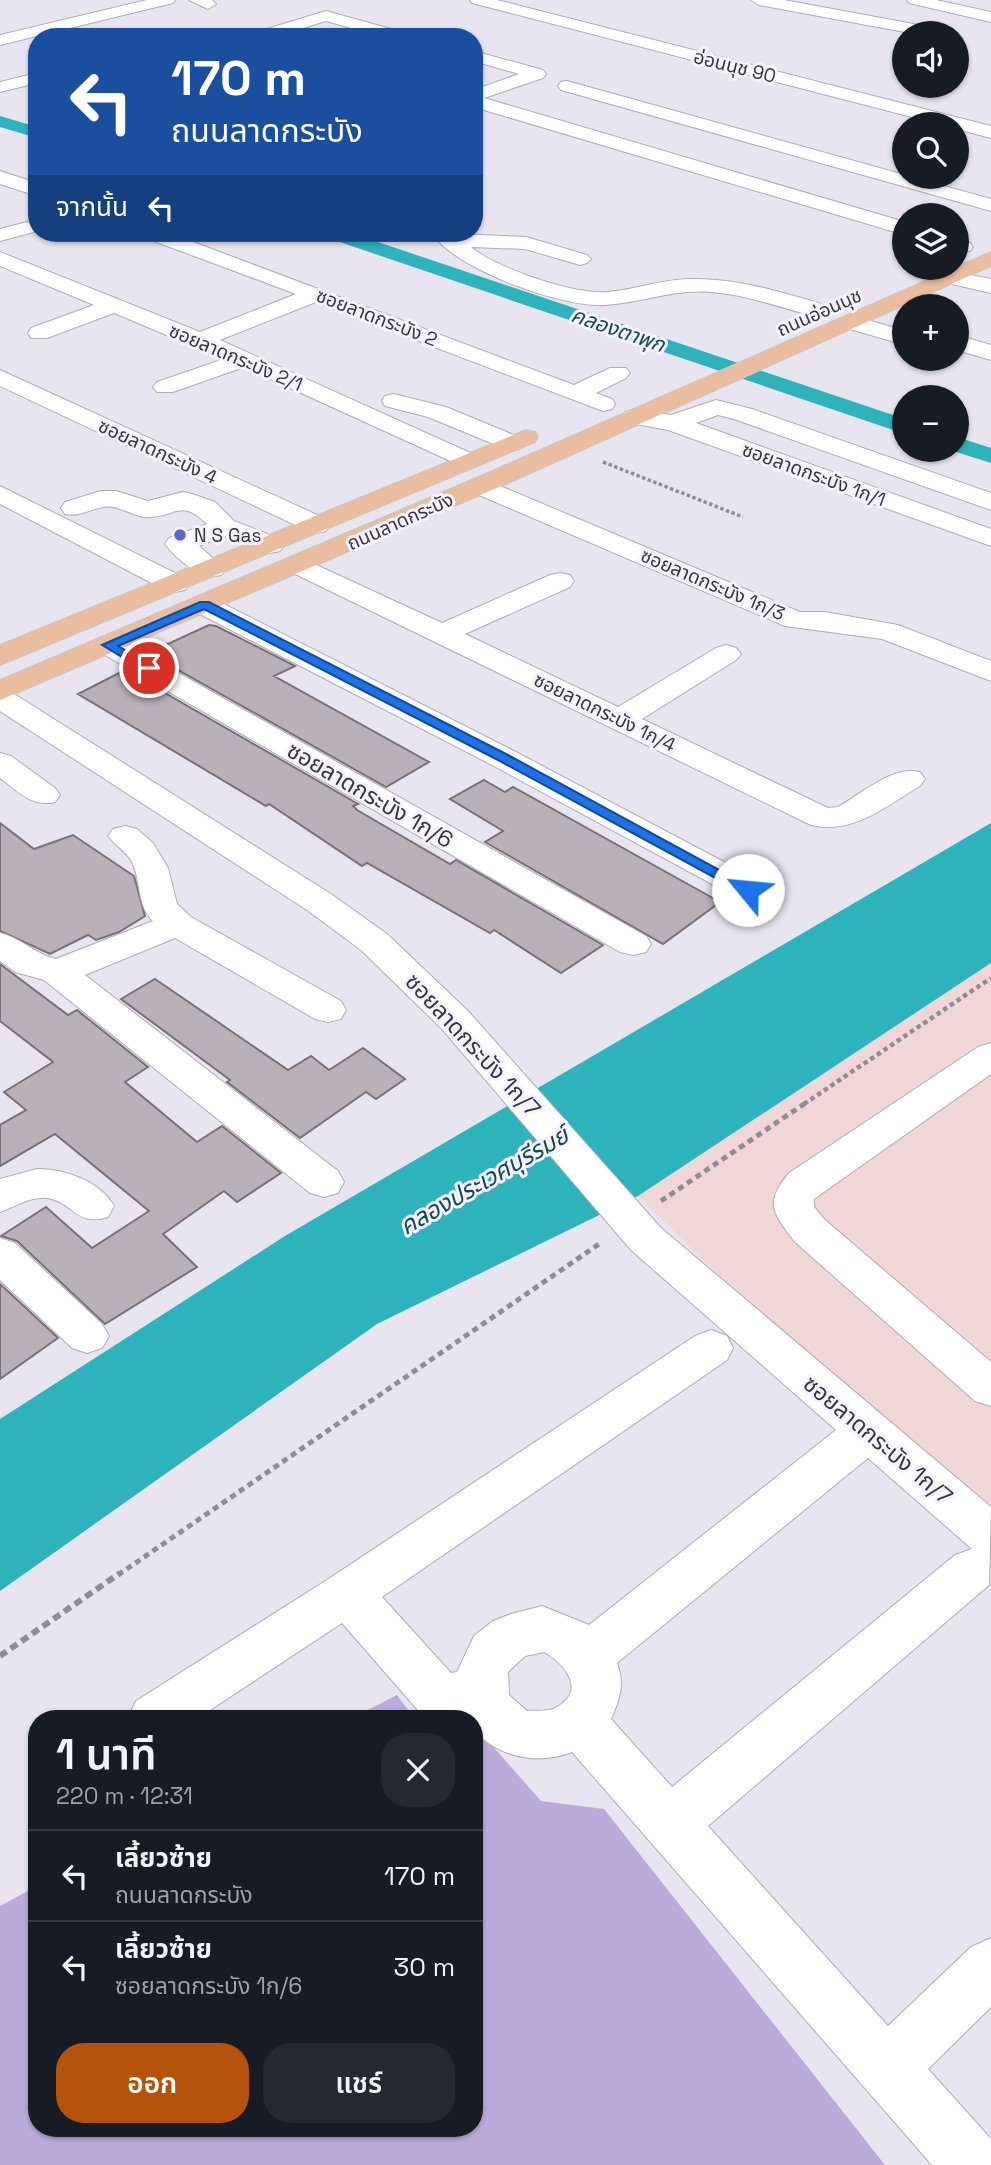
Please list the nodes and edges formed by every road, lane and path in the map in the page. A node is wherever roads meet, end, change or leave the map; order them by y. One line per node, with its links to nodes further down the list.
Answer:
1 (167, 0): 12 (street)
2 (536, 0): 6 (street)
3 (759, 0): 10 (street)
4 (915, 0): 7 (street)
5 (492, 1): 21 (street, อ่อนนุช 90)
6 (573, 7)
7 (991, 17)
8 (336, 18): 11 (street); 13 (street); 14 (street)
9 (5, 22): 17 (street)
10 (892, 25)
11 (362, 26): 15 (street); 16 (street)
12 (51, 28)
13 (286, 28)
14 (304, 28)
15 (355, 28)
16 (368, 28)
17 (28, 30)
18 (28, 33): 19 (street)
19 (0, 40)
20 (603, 46): 21 (street)
21 (658, 46): 25 (street, อ่อนนุช 90)
22 (483, 59): 26 (street)
23 (28, 80): 28 (street)
24 (483, 80): 26 (street)
25 (800, 83): 33 (street); 34 (street, อ่อนนุช 90)
26 (503, 86): 30 (street)
27 (567, 86): 32 (street)
28 (0, 87)
29 (655, 89): 32 (street)
30 (483, 94)
31 (483, 101): 46 (street)
32 (622, 101): 38 (street)
33 (822, 104)
34 (913, 112)
35 (760, 120): 38 (street)
36 (969, 126): 37 (street, อ่อนนุช 90)
37 (991, 132)
38 (742, 134): 39 (street)
39 (794, 149): 40 (street); 41 (street)
40 (892, 158)
41 (892, 170)
42 (0, 177): 43 (street)
43 (28, 187)
44 (947, 189): 45 (street)
45 (991, 205)
46 (892, 225)
47 (27, 228): 48 (street)
48 (0, 235)
49 (483, 240): 53 (street)
50 (175, 242): 57 (street, ซอยลาดกระบัง 2)
51 (453, 242): 60 (street)
52 (0, 258): 59 (street, ซอยลาดกระบัง 2/1)
53 (580, 259)
54 (944, 280): 61 (main road, ถนนอ่อนนุช)
55 (964, 280): 56 (street)
56 (991, 286)
57 (317, 294): 66 (street); 77 (street, ซอยลาดกระบัง 2)
58 (844, 300): 60 (main road, ถนนอ่อนนุช)
59 (114, 305): 64 (street); 66 (street, ซอยลาดกระบัง 2/1)
60 (820, 311): 63 (main road, ถนนอ่อนนุช)
61 (860, 319): 62 (street); 65 (street); 67 (main road, ถนนอ่อนนุช)
62 (892, 324)
63 (784, 327)
64 (39, 333)
65 (892, 333)
66 (200, 341): 71 (street, ซอยลาดกระบัง 2/1)
67 (799, 346): 76 (main road, ถนนลาดกระบัง)
68 (969, 346): 69 (street)
69 (991, 353)
70 (969, 357): 72 (street)
71 (245, 359): 74 (street); 80 (street, ซอยลาดกระบัง 2/1)
72 (991, 363)
73 (0, 377): 85 (street, ซอยลาดกระบัง 4)
74 (165, 387)
75 (394, 401): 78 (street)
76 (634, 404): 77 (main road, ถนนลาดกระบัง); 80 (main road, ถนนลาดกระบัง); 82 (street); 88 (street, ซอยลาดกระบัง 1ก/1)
77 (564, 414): 78 (main road, ถนนลาดกระบัง)
78 (512, 443): 80 (main road, ถนนลาดกระบัง)
79 (598, 460): 84 (path)
80 (475, 473): 85 (main road, ถนนลาดกระบัง); 90 (main road, ถนนลาดกระบัง); 99 (street, ซอยลาดกระบัง 1ก/3)
81 (0, 494): 93 (street)
82 (991, 502)
83 (74, 508): 87 (street)
84 (743, 517)
85 (317, 525): 89 (main road, ถนนลาดกระบัง)
86 (225, 527): 87 (street); 87 (street); 89 (street)
87 (157, 531): 91 (street)
88 (991, 538)
89 (270, 545): 91 (main road, ถนนลาดกระบัง)
90 (299, 565): 94 (main road, ถนนลาดกระบัง); 95 (street, ซอยลาดกระบัง 1ก/4)
91 (211, 569): 93 (main road, ถนนลาดกระบัง)
92 (560, 581): 95 (street)
93 (175, 584): 98 (main road, ถนนลาดกระบัง)
94 (204, 605): 96 (main road, ถนนลาดกระบัง); 107 (street)
95 (443, 633): 102 (street, ซอยลาดกระบัง 1ก/4)
96 (108, 645): 100 (main road, ถนนลาดกระบัง); 110 (street, ซอยลาดกระบัง 1ก/6)
97 (726, 654): 102 (street)
98 (0, 656)
99 (991, 673)
100 (0, 691)
101 (0, 698): 122 (street, ซอยลาดกระบัง 1ก/7)
102 (620, 719): 104 (street, ซอยลาดกระบัง 1ก/4)
103 (0, 763): 105 (street)
104 (909, 779)
105 (44, 795)
106 (125, 836): 108 (street)
107 (748, 890)
108 (179, 925): 111 (street); 113 (street)
109 (0, 944): 111 (street)
110 (633, 944)
111 (56, 971): 115 (street)
112 (991, 978): 117 (path)
113 (328, 1010)
114 (991, 1056): 123 (street)
115 (324, 1182)
116 (0, 1197): 118 (street)
117 (657, 1204)
118 (93, 1206)
119 (611, 1235): 127 (path)
120 (0, 1254): 121 (street)
121 (88, 1336)
122 (728, 1338): 124 (street, ซอยลาดกระบัง 1ก/7); 126 (street)
123 (991, 1388)
124 (868, 1431): 125 (street, ซอยลาดกระบัง 1ก/7); 128 (street)
125 (982, 1553): 132 (street)
126 (347, 1593): 129 (street); 130 (street)
127 (0, 1656)
128 (588, 1656): 129 (street); 131 (street)
129 (482, 1691): 131 (street)
130 (166, 1710)
131 (579, 1721): 132 (street)
132 (670, 1823): 134 (street)
133 (991, 1967): 134 (street)
134 (887, 2068): 135 (street)
135 (973, 2165)

